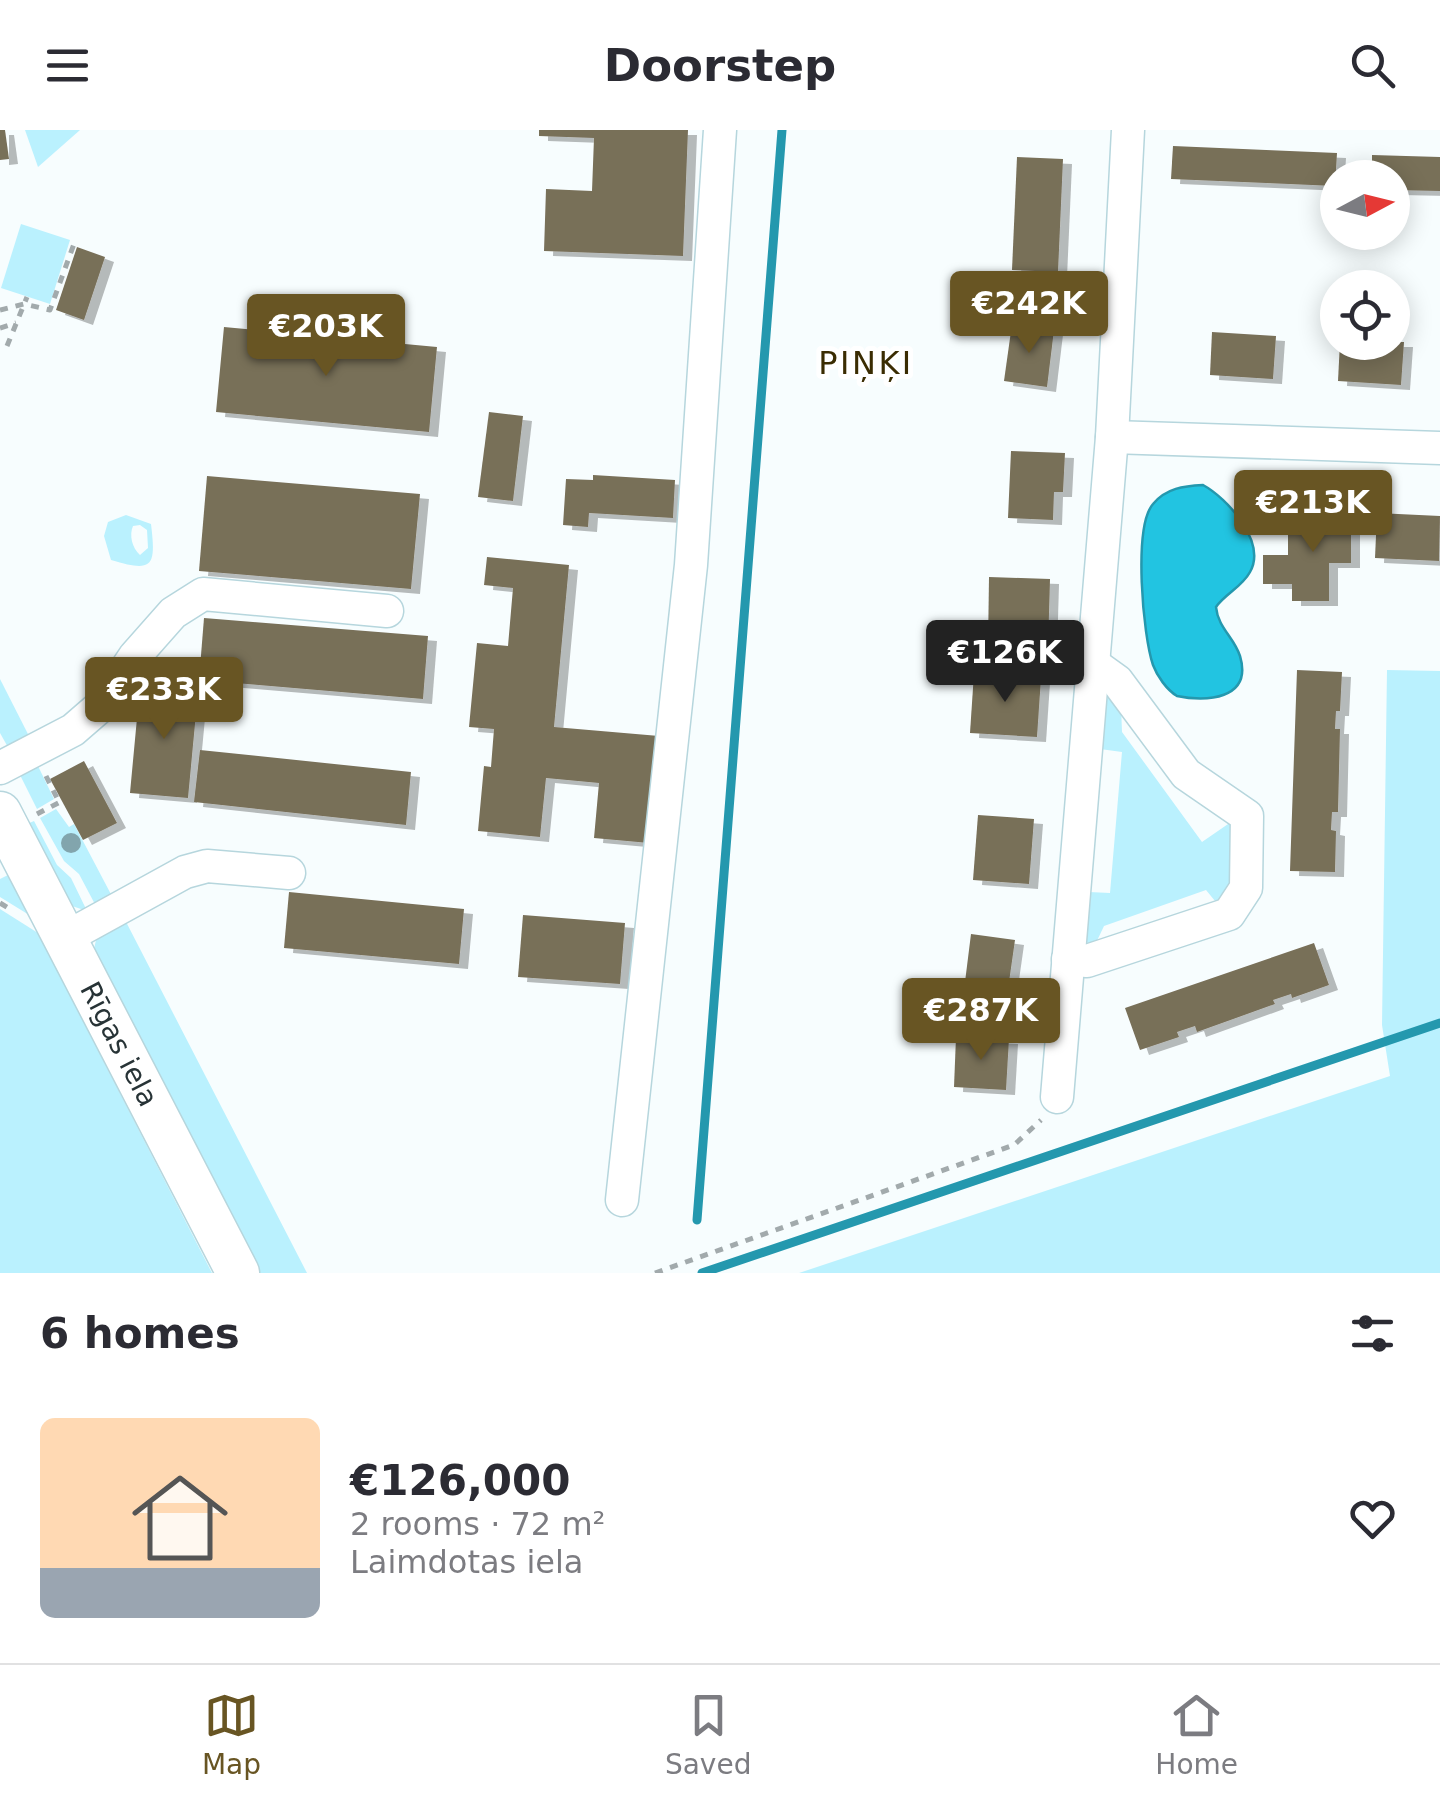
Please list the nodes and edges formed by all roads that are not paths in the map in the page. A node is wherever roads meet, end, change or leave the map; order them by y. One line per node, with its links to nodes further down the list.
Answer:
1 (720, 130): 13 (street)
2 (1128, 130): 3 (street)
3 (1112, 437): 4 (street); 6 (street)
4 (1440, 448)
5 (387, 611): 7 (street)
6 (1092, 663): 11 (street); 11 (street)
7 (0, 768)
8 (0, 813): 10 (main road, Rīgas iela)
9 (289, 874): 10 (street)
10 (65, 938): 14 (main road, Rīgas iela)
11 (1068, 959): 12 (street)
12 (1057, 1097)
13 (622, 1200)
14 (238, 1273)

